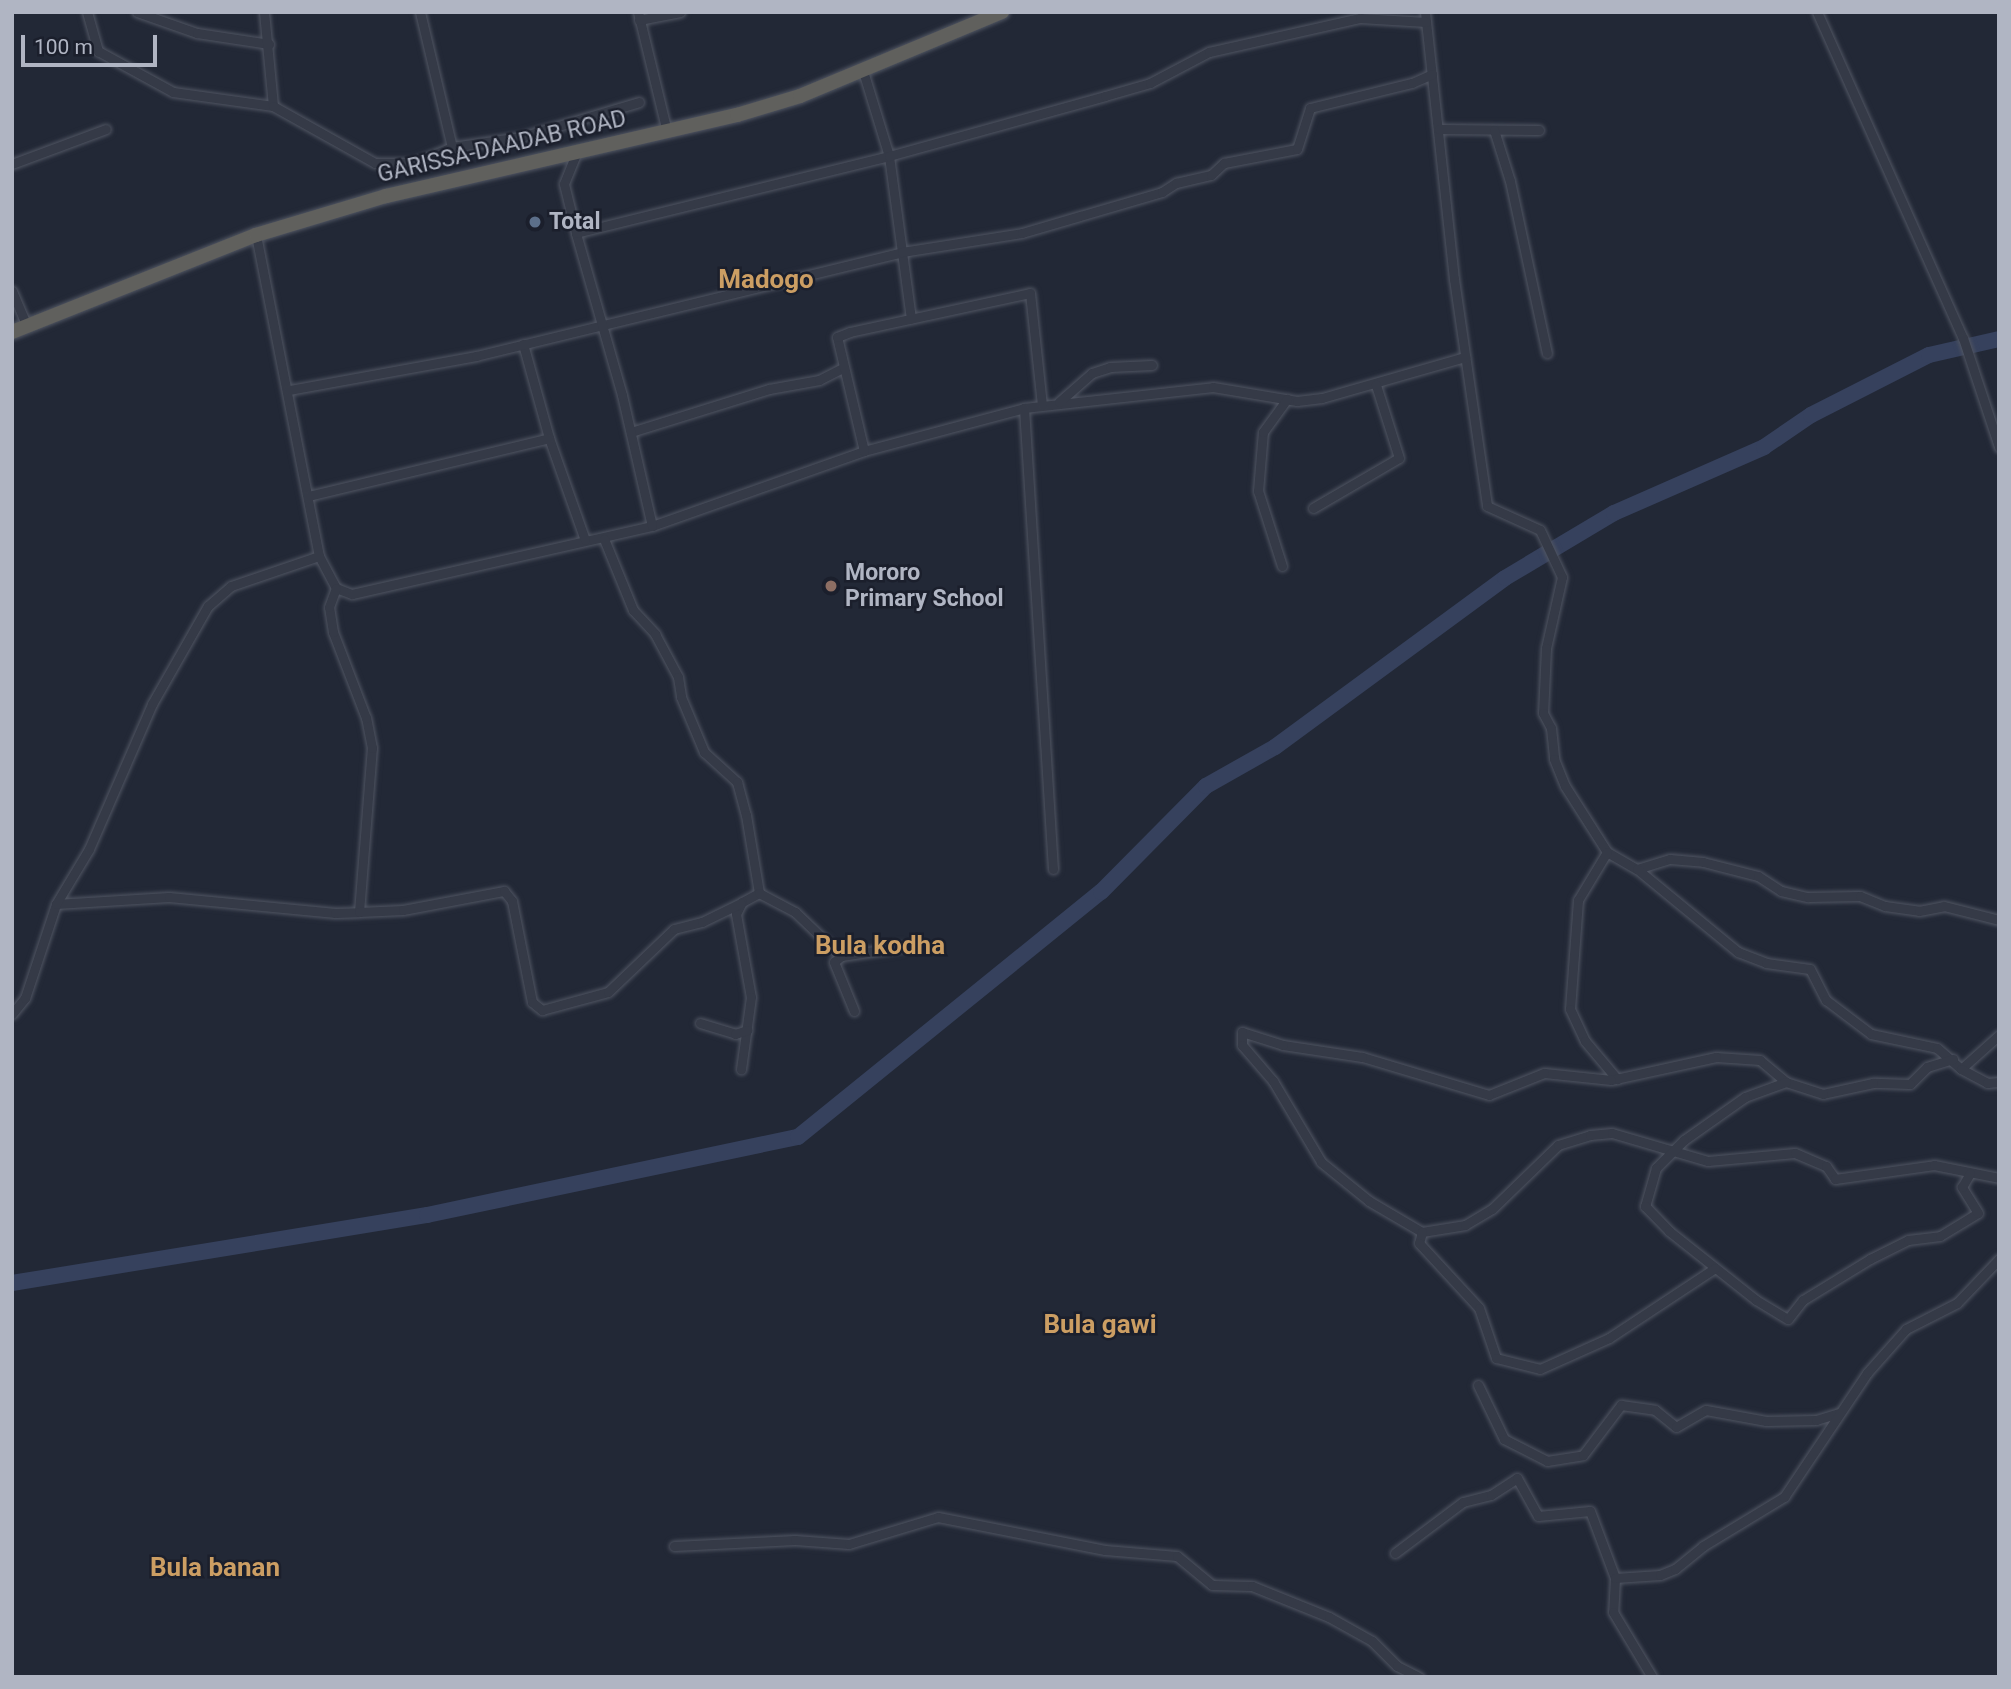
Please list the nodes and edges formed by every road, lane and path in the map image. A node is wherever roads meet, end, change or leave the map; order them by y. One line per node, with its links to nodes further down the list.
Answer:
1 (87, 12): 15 (street)
2 (137, 12): 8 (street)
3 (264, 12): 11 (street)
4 (420, 12): 21 (street)
5 (680, 12): 9 (street)
6 (1002, 12): 12 (highway, GARISSA-DAADAB ROAD)
7 (1817, 12): 46 (street)
8 (155, 16): 11 (street)
9 (638, 16): 20 (street)
10 (1426, 17): 13 (street); 23 (street)
11 (269, 44): 15 (street)
12 (863, 71): 20 (highway, GARISSA-DAADAB ROAD); 23 (street)
13 (1432, 74): 17 (street); 27 (street)
14 (639, 102): 21 (street)
15 (273, 106): 21 (street)
16 (106, 129): 24 (street)
17 (1438, 129): 18 (street); 35 (street)
18 (1493, 130): 19 (street); 34 (street)
19 (1539, 130)
20 (667, 132): 22 (highway, GARISSA-DAADAB ROAD)
21 (452, 147)
22 (576, 154): 25 (street); 26 (highway, GARISSA-DAADAB ROAD)
23 (889, 156): 25 (street); 27 (street)
24 (12, 164)
25 (576, 233): 31 (street)
26 (256, 235): 30 (highway, GARISSA-DAADAB ROAD); 39 (street)
27 (902, 253): 29 (street); 31 (street)
28 (12, 291): 30 (street)
29 (911, 318): 37 (street); 42 (street)
30 (27, 326): 32 (highway, GARISSA-DAADAB ROAD)
31 (603, 326): 33 (street); 44 (street)
32 (12, 332)
33 (523, 344): 39 (street); 45 (street)
34 (1547, 353)
35 (1465, 356): 38 (street); 56 (street)
36 (1152, 365): 41 (street)
37 (843, 368): 44 (street); 47 (street)
38 (1376, 385): 40 (street); 49 (street)
39 (289, 390): 48 (street)
40 (1287, 399): 41 (street); 54 (street)
41 (1059, 402): 42 (street)
42 (1042, 405): 43 (street)
43 (1024, 408): 47 (street); 57 (street)
44 (631, 432): 50 (street)
45 (549, 438): 48 (street); 52 (street)
46 (1999, 447)
47 (864, 451): 50 (street)
48 (308, 496): 53 (street)
49 (1313, 508)
50 (652, 526): 51 (street)
51 (604, 539): 52 (street); 59 (street)
52 (585, 540): 55 (street)
53 (319, 556): 55 (street); 61 (street)
54 (1282, 566)
55 (336, 588): 62 (street)
56 (1607, 852): 58 (street); 74 (street)
57 (1053, 869)
58 (1636, 869): 63 (street); 71 (street)
59 (759, 893): 60 (street); 65 (street)
60 (742, 902): 62 (street); 69 (street)
61 (56, 904): 62 (street); 67 (street)
62 (359, 912)
63 (1999, 920)
64 (901, 947): 65 (street)
65 (841, 956): 66 (street)
66 (854, 1011)
67 (12, 1014)
68 (700, 1023): 69 (street)
69 (747, 1030): 72 (street)
70 (1999, 1035): 73 (street)
71 (1953, 1059): 73 (street); 75 (street)
72 (741, 1069)
73 (1961, 1069): 76 (street)
74 (1617, 1079): 75 (street); 80 (street)
75 (1786, 1082): 77 (street)
76 (1999, 1082)
77 (1675, 1150): 78 (street); 80 (street); 82 (street)
78 (1970, 1172): 79 (street); 82 (street)
79 (1999, 1178)
80 (1422, 1232): 82 (street)
81 (1999, 1259): 84 (street)
82 (1715, 1268)
83 (1478, 1385): 84 (street)
84 (1839, 1413): 87 (street)
85 (674, 1546): 88 (street)
86 (1395, 1553): 87 (street)
87 (1615, 1578): 89 (street)
88 (1419, 1677)
89 (1653, 1677)

